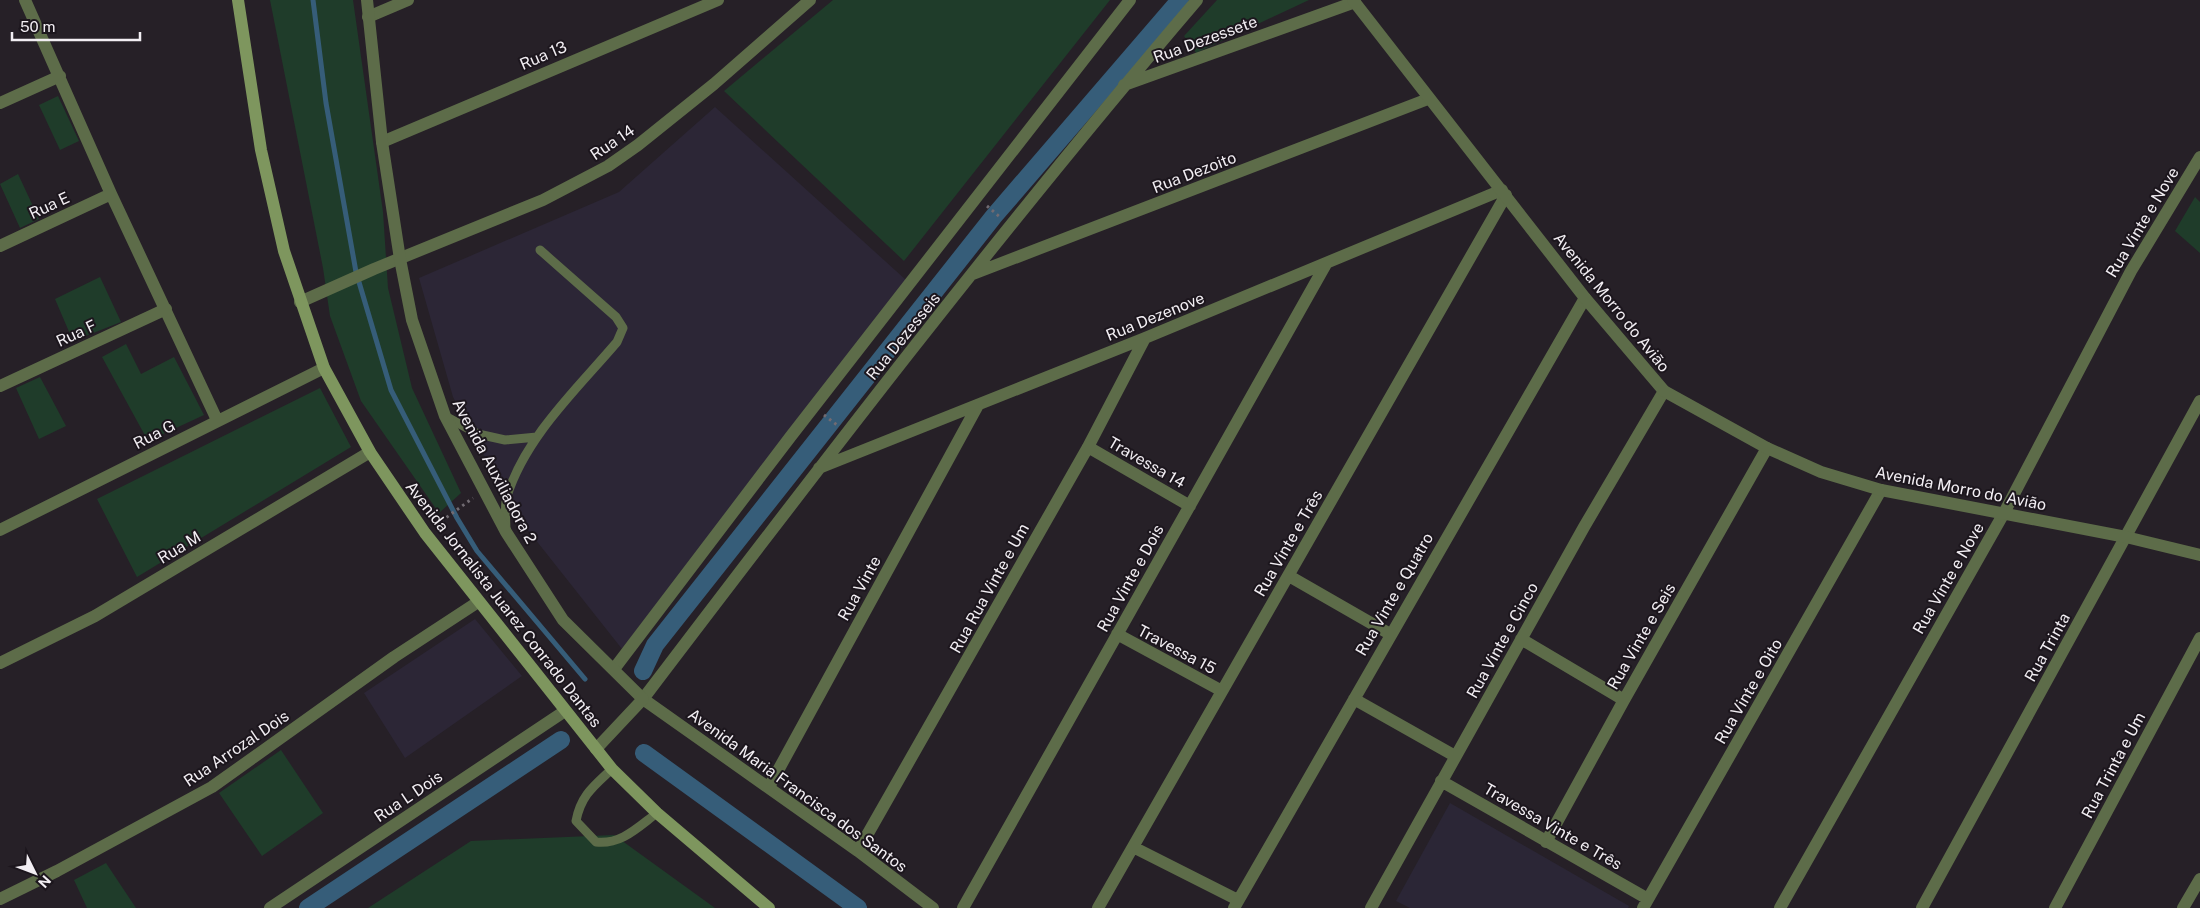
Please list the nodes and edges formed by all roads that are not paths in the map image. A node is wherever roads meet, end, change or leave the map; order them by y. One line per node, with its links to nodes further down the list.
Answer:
1 (25, 0): 11 (street)
2 (238, 0): 25 (main road, Avenida Jornalista Juarez Conrado Dantas)
3 (367, 0): 10 (street, Avenida Auxiliadora 2)
4 (408, 0): 10 (street)
5 (718, 0): 15 (street, Rua 13)
6 (810, 0): 21 (street, Rua 14)
7 (1130, 0): 54 (street, Rua Dezesseis)
8 (1197, 0): 12 (street, Rua Dezesseis)
9 (1354, 1): 12 (street, Rua Dezessete); 13 (street, Avenida Morro do Avião)
10 (368, 17): 15 (street, Avenida Auxiliadora 2)
11 (60, 76): 14 (street); 18 (street)
12 (1124, 86): 23 (street, Rua Dezesseis)
13 (1428, 99): 17 (street, Avenida Morro do Avião); 23 (street, Rua Dezoito)
14 (0, 103)
15 (382, 142): 21 (street, Avenida Auxiliadora 2)
16 (2200, 157): 42 (street, Rua Vinte e Nove)
17 (1504, 193): 22 (street, Rua Dezenove); 24 (street, Avenida Morro do Avião); 47 (street, Rua Vinte e Três)
18 (111, 194): 19 (street, Rua E); 26 (street)
19 (0, 246)
20 (540, 250): 35 (lane)
21 (400, 259): 25 (street, Rua 14); 33 (street, Avenida Auxiliadora 2)
22 (1326, 264): 27 (street, Rua Dezenove); 41 (street, Rua Vinte e Dois)
23 (972, 275): 39 (street, Rua Dezesseis)
24 (1585, 298): 30 (street, Avenida Morro do Avião); 50 (street, Rua Vinte e Quatro)
25 (300, 302): 28 (main road, Avenida Jornalista Juarez Conrado Dantas)
26 (166, 309): 29 (street, Rua F); 34 (street)
27 (1144, 338): 32 (street, Rua Dezenove); 36 (street, Rua Rua Vinte e Um)
28 (324, 368): 34 (street, Rua G); 38 (main road, Avenida Jornalista Juarez Conrado Dantas)
29 (0, 386)
30 (1664, 391): 37 (street, Avenida Morro do Avião); 52 (street, Rua Vinte e Cinco)
31 (2200, 401): 45 (street, Rua Trinta)
32 (978, 405): 39 (street, Rua Dezenove); 64 (street, Rua Vinte)
33 (445, 416): 35 (lane); 44 (street, Avenida Auxiliadora 2)
34 (217, 420): 43 (street, Rua G)
35 (537, 437): 44 (lane)
36 (1088, 447): 41 (street, Travessa 14); 68 (street, Rua Rua Vinte e Um)
37 (1767, 448): 40 (street, Avenida Morro do Avião); 58 (street, Rua Vinte e Seis)
38 (370, 452): 48 (main road, Avenida Jornalista Juarez Conrado Dantas); 53 (street, Rua M)
39 (818, 468): 56 (street, Rua Dezesseis)
40 (1881, 490): 42 (street, Avenida Morro do Avião); 72 (street, Rua Vinte e Oito)
41 (1190, 506): 49 (street, Rua Vinte e Dois)
42 (2004, 513): 45 (street, Avenida Morro do Avião); 79 (street, Rua Vinte e Nove)
43 (0, 530)
44 (506, 532): 54 (street, Avenida Auxiliadora 2)
45 (2126, 538): 46 (street, Avenida Morro do Avião); 80 (street, Rua Trinta)
46 (2200, 555)
47 (1288, 576): 50 (street); 55 (street, Rua Vinte e Três)
48 (478, 602): 59 (main road, Avenida Jornalista Juarez Conrado Dantas); 70 (street, Rua Arrozal Dois)
49 (1117, 634): 55 (street, Travessa 15); 77 (street, Rua Vinte e Dois)
50 (1390, 634): 57 (street, Rua Vinte e Quatro)
51 (2200, 638): 81 (street, Rua Trinta e Um)
52 (1521, 639): 58 (street); 61 (street, Rua Vinte e Cinco)
53 (0, 663)
54 (614, 669): 56 (street, Avenida Auxiliadora 2)
55 (1222, 691): 67 (street, Rua Vinte e Três)
56 (643, 699): 60 (street); 64 (street, Avenida Maria Francisca dos Santos)
57 (1354, 699): 61 (street); 71 (street, Rua Vinte e Quatro)
58 (1624, 700): 66 (street, Rua Vinte e Seis)
59 (565, 711): 60 (main road, Avenida Jornalista Juarez Conrado Dantas); 74 (street, Rua L Dois)
60 (596, 749): 62 (main road, Avenida Jornalista Juarez Conrado Dantas)
61 (1455, 756): 63 (street, Rua Vinte e Cinco)
62 (612, 769): 65 (main road, Avenida Jornalista Juarez Conrado Dantas); 65 (lane)
63 (1441, 781): 66 (street, Travessa Vinte e Três); 73 (street, Rua Vinte e Cinco)
64 (769, 787): 68 (street, Avenida Maria Francisca dos Santos)
65 (657, 813): 75 (main road, Avenida Jornalista Juarez Conrado Dantas)
66 (1546, 842): 72 (street, Travessa Vinte e Três)
67 (1133, 847): 71 (street); 78 (street, Rua Vinte e Três)
68 (858, 851): 76 (street, Avenida Maria Francisca dos Santos)
69 (2200, 879): 82 (street)
70 (0, 899)
71 (1236, 904)
72 (1646, 904)
73 (1376, 907)
74 (270, 908)
75 (769, 908)
76 (933, 908)
77 (963, 908)
78 (1098, 908)
79 (1780, 908)
80 (1922, 908)
81 (2054, 908)
82 (2183, 908)

